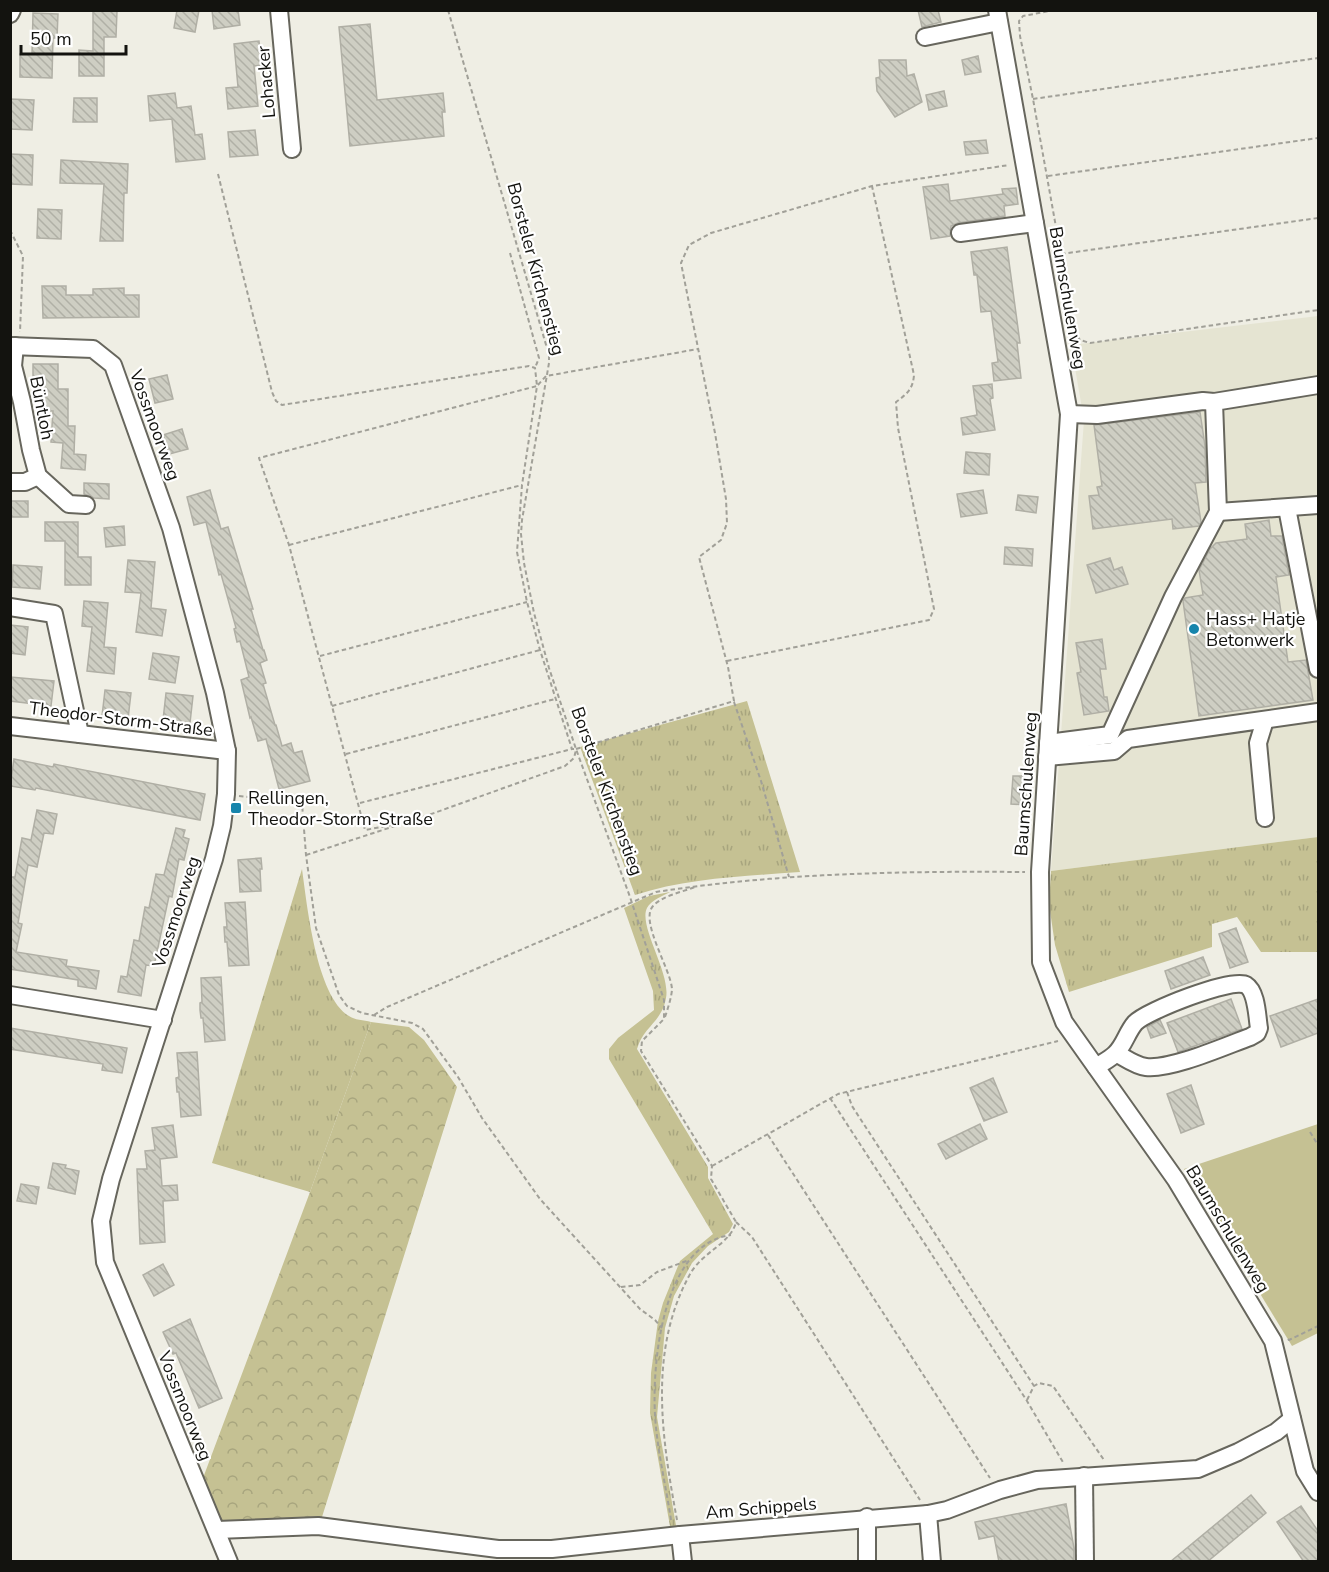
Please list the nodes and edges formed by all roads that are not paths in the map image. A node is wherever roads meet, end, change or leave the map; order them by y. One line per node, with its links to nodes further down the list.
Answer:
1 (279, 10): 4 (street, Lohacker)
2 (998, 16): 3 (street); 5 (street, Baumschulenweg)
3 (925, 37)
4 (292, 149)
5 (1035, 223): 6 (street); 10 (street, Baumschulenweg)
6 (960, 233)
7 (15, 346): 11 (street, Büntloh); 24 (street, Vossmoorweg)
8 (1318, 385): 9 (street)
9 (1214, 402): 10 (street); 16 (street)
10 (1069, 414): 23 (street, Baumschulenweg)
11 (38, 476): 12 (street); 13 (street)
12 (10, 482)
13 (86, 505)
14 (1318, 505): 15 (street)
15 (1287, 508): 16 (street); 18 (street)
16 (1218, 512): 23 (street)
17 (10, 607): 22 (street)
18 (1318, 669)
19 (1318, 712): 20 (street)
20 (1265, 720): 23 (street); 25 (street)
21 (10, 726): 22 (street, Theodor-Storm-Straße)
22 (80, 734): 24 (street, Theodor-Storm-Straße)
23 (1048, 750): 29 (street, Baumschulenweg)
24 (227, 751): 27 (street, Vossmoorweg)
25 (1265, 818)
26 (10, 995): 27 (street)
27 (163, 1020): 35 (street, Vossmoorweg)
28 (1116, 1053): 28 (street); 29 (street)
29 (1096, 1067): 30 (street, Baumschulenweg)
30 (1292, 1419): 31 (street, Am Schippels); 32 (street, Baumschulenweg)
31 (1078, 1477): 33 (street, Am Schippels); 41 (street)
32 (1318, 1492)
33 (928, 1514): 34 (street, Am Schippels); 40 (street)
34 (867, 1518): 36 (street, Am Schippels); 39 (street)
35 (217, 1530): 36 (street, Am Schippels); 37 (street, Vossmoorweg)
36 (677, 1535): 38 (street)
37 (229, 1562)
38 (683, 1562)
39 (867, 1562)
40 (932, 1562)
41 (1085, 1562)

